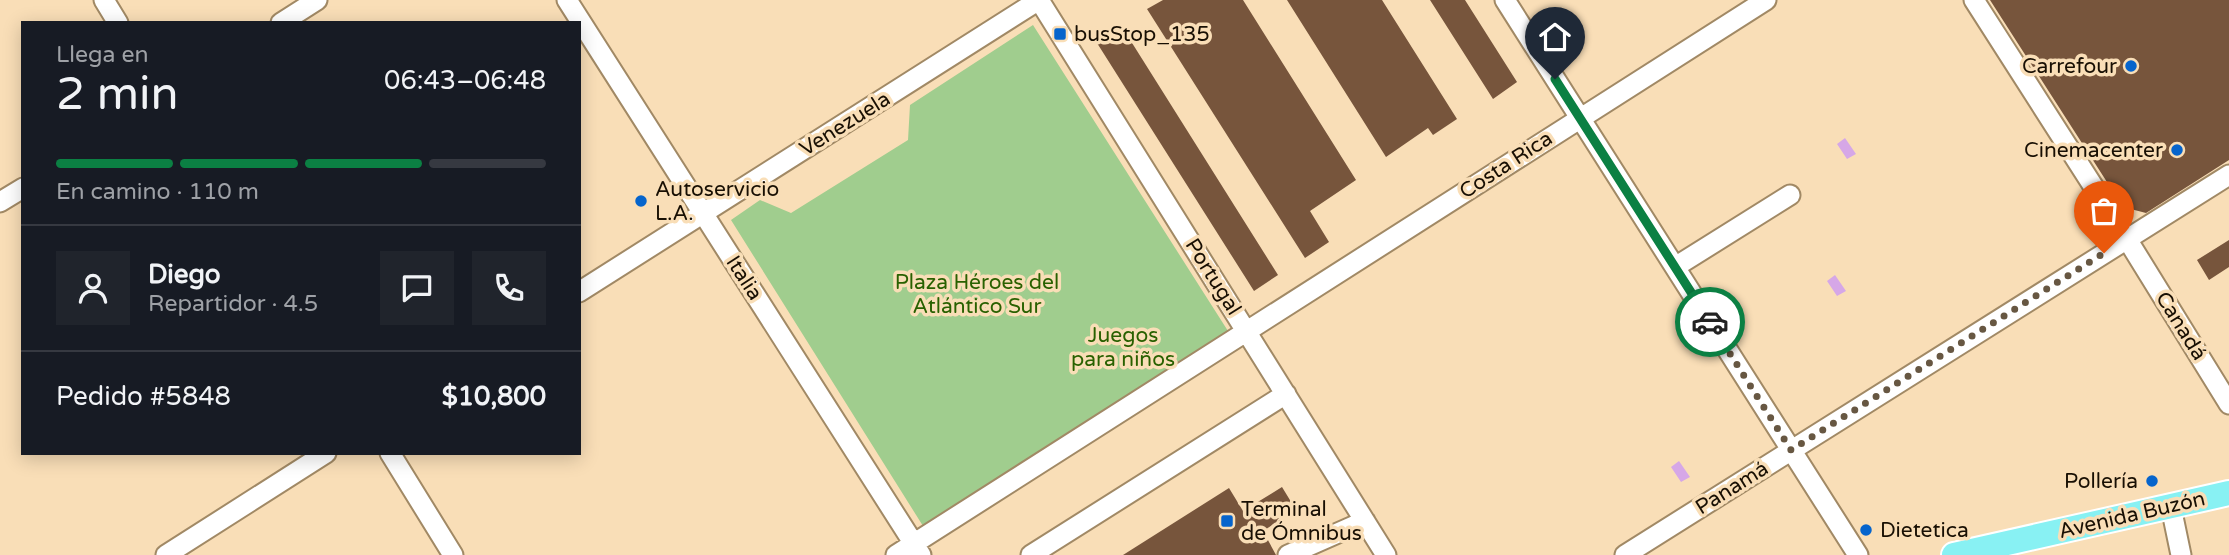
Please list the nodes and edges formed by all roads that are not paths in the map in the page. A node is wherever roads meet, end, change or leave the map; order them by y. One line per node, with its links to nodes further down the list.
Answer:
1 (104, 0): 8 (street)
2 (317, 0): 9 (street)
3 (567, 0): 10 (street, Italia)
4 (1039, 0): 17 (street, Venezuela); 21 (street, Portugal)
5 (1505, 0): 12 (street)
6 (1766, 0): 12 (street, Costa Rica)
7 (1974, 0): 18 (street, Canadá)
8 (117, 21)
9 (284, 21)
10 (580, 21)
11 (581, 22): 17 (street, Italia)
12 (1580, 118): 19 (street); 21 (street, Costa Rica)
13 (2229, 175): 18 (street, Panamá)
14 (21, 189): 16 (street)
15 (1790, 195): 19 (street)
16 (0, 202)
17 (703, 214): 20 (street, Venezuela); 30 (street, Italia)
18 (2127, 239): 23 (street, Canadá); 24 (street, Panamá)
19 (1675, 267): 24 (street)
20 (581, 291)
21 (1247, 331): 22 (street, Portugal); 30 (street, Costa Rica)
22 (1286, 394): 29 (street, Portugal); 34 (street)
23 (2229, 404)
24 (1791, 450): 37 (street, Panamá); 38 (street)
25 (323, 455): 31 (street)
26 (391, 455): 32 (street)
27 (2229, 493): 28 (main road, Avenida Buzón)
28 (2171, 507): 39 (main road, Avenida Buzón); 40 (street)
29 (1365, 521): 35 (street); 36 (street, Portugal)
30 (918, 549): 33 (street, Costa Rica)
31 (166, 555)
32 (453, 555)
33 (896, 555)
34 (1031, 555)
35 (1288, 555)
36 (1386, 555)
37 (1625, 555)
38 (1858, 555)
39 (1954, 555)
40 (2181, 555)

